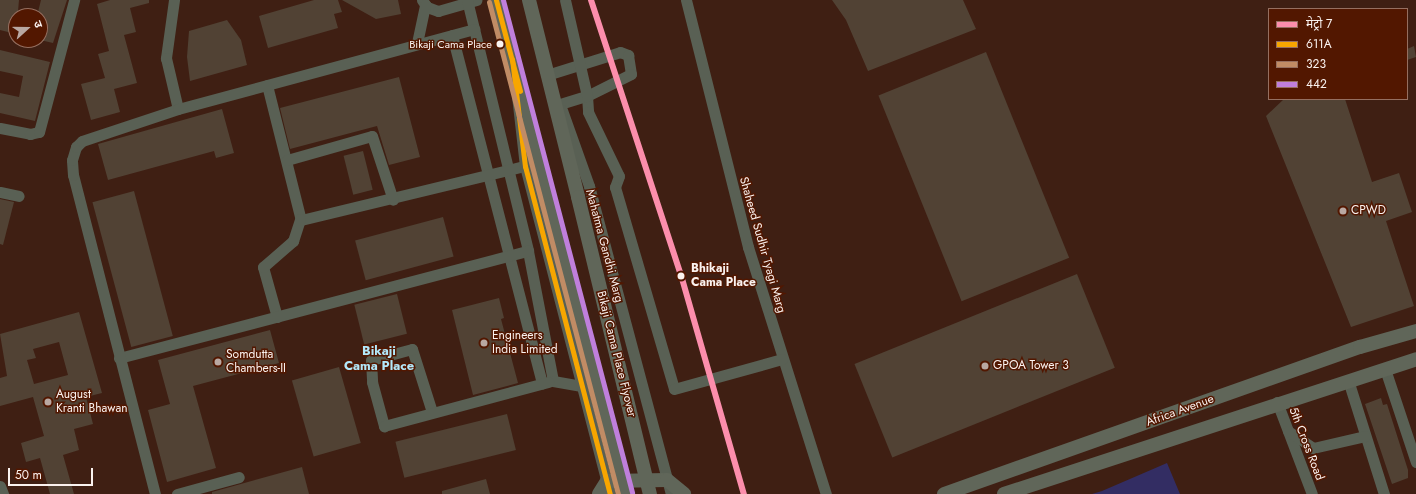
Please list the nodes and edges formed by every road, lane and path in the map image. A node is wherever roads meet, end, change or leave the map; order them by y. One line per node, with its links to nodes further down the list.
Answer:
1 (74, 0): 21 (street)
2 (174, 0): 20 (street)
3 (496, 0): 13 (main road)
4 (529, 0): 12 (main road, Mahatma Gandhi Marg)
5 (565, 0): 14 (street)
6 (686, 0): 35 (street, Shaheed Sudhir Tyagi Marg)
7 (470, 1): 8 (street); 9 (street)
8 (423, 3): 11 (street)
9 (474, 29): 10 (street); 24 (street)
10 (452, 35): 11 (street); 25 (street)
11 (417, 43): 16 (street)
12 (542, 51): 15 (street, Mahatma Gandhi Marg); 55 (main road, Bikaji Cama Place Flyover, bridge)
13 (512, 59): 23 (street); 54 (main road, bridge)
14 (580, 68): 15 (street); 17 (street); 17 (street)
15 (550, 74): 19 (street, Mahatma Gandhi Marg)
16 (268, 88): 18 (street); 20 (street); 22 (street)
17 (586, 96): 19 (street); 35 (street)
18 (220, 104)
19 (560, 104): 47 (street, Mahatma Gandhi Marg)
20 (178, 109): 34 (street)
21 (0, 128)
22 (287, 160): 28 (street); 29 (street)
23 (525, 166): 24 (street); 40 (street)
24 (509, 170): 25 (street); 30 (street)
25 (488, 176): 28 (street); 31 (street)
26 (0, 192): 27 (street)
27 (19, 196)
28 (393, 200): 29 (street)
29 (300, 220): 32 (street)
30 (528, 251): 31 (street); 39 (street)
31 (509, 256): 32 (street); 39 (street)
32 (277, 317): 34 (street)
33 (1416, 331): 59 (main road, Africa Avenue)
34 (119, 358): 51 (street)
35 (782, 359): 58 (street, Shaheed Sudhir Tyagi Marg)
36 (1416, 359): 37 (main road, Africa Avenue)
37 (1385, 369): 38 (main road, Africa Avenue); 45 (street)
38 (1348, 380): 41 (main road, Africa Avenue); 44 (street)
39 (547, 382): 40 (street); 42 (street)
40 (582, 386): 49 (street)
41 (1277, 402): 43 (street, 5th Cross Road); 60 (main road, Africa Avenue)
42 (432, 412): 42 (street)
43 (1288, 431): 44 (street); 61 (street, 5th Cross Road)
44 (1365, 436): 62 (street)
45 (1416, 462)
46 (240, 477): 52 (street)
47 (667, 480): 49 (main road); 56 (street, Mahatma Gandhi Marg); 57 (main road)
48 (0, 486): 50 (street)
49 (608, 488): 53 (main road)
50 (4, 494)
51 (155, 494)
52 (177, 494)
53 (599, 494)
54 (625, 494)
55 (650, 494)
56 (671, 494)
57 (684, 494)
58 (826, 494)
59 (944, 494)
60 (1004, 494)
61 (1312, 494)
62 (1384, 494)

